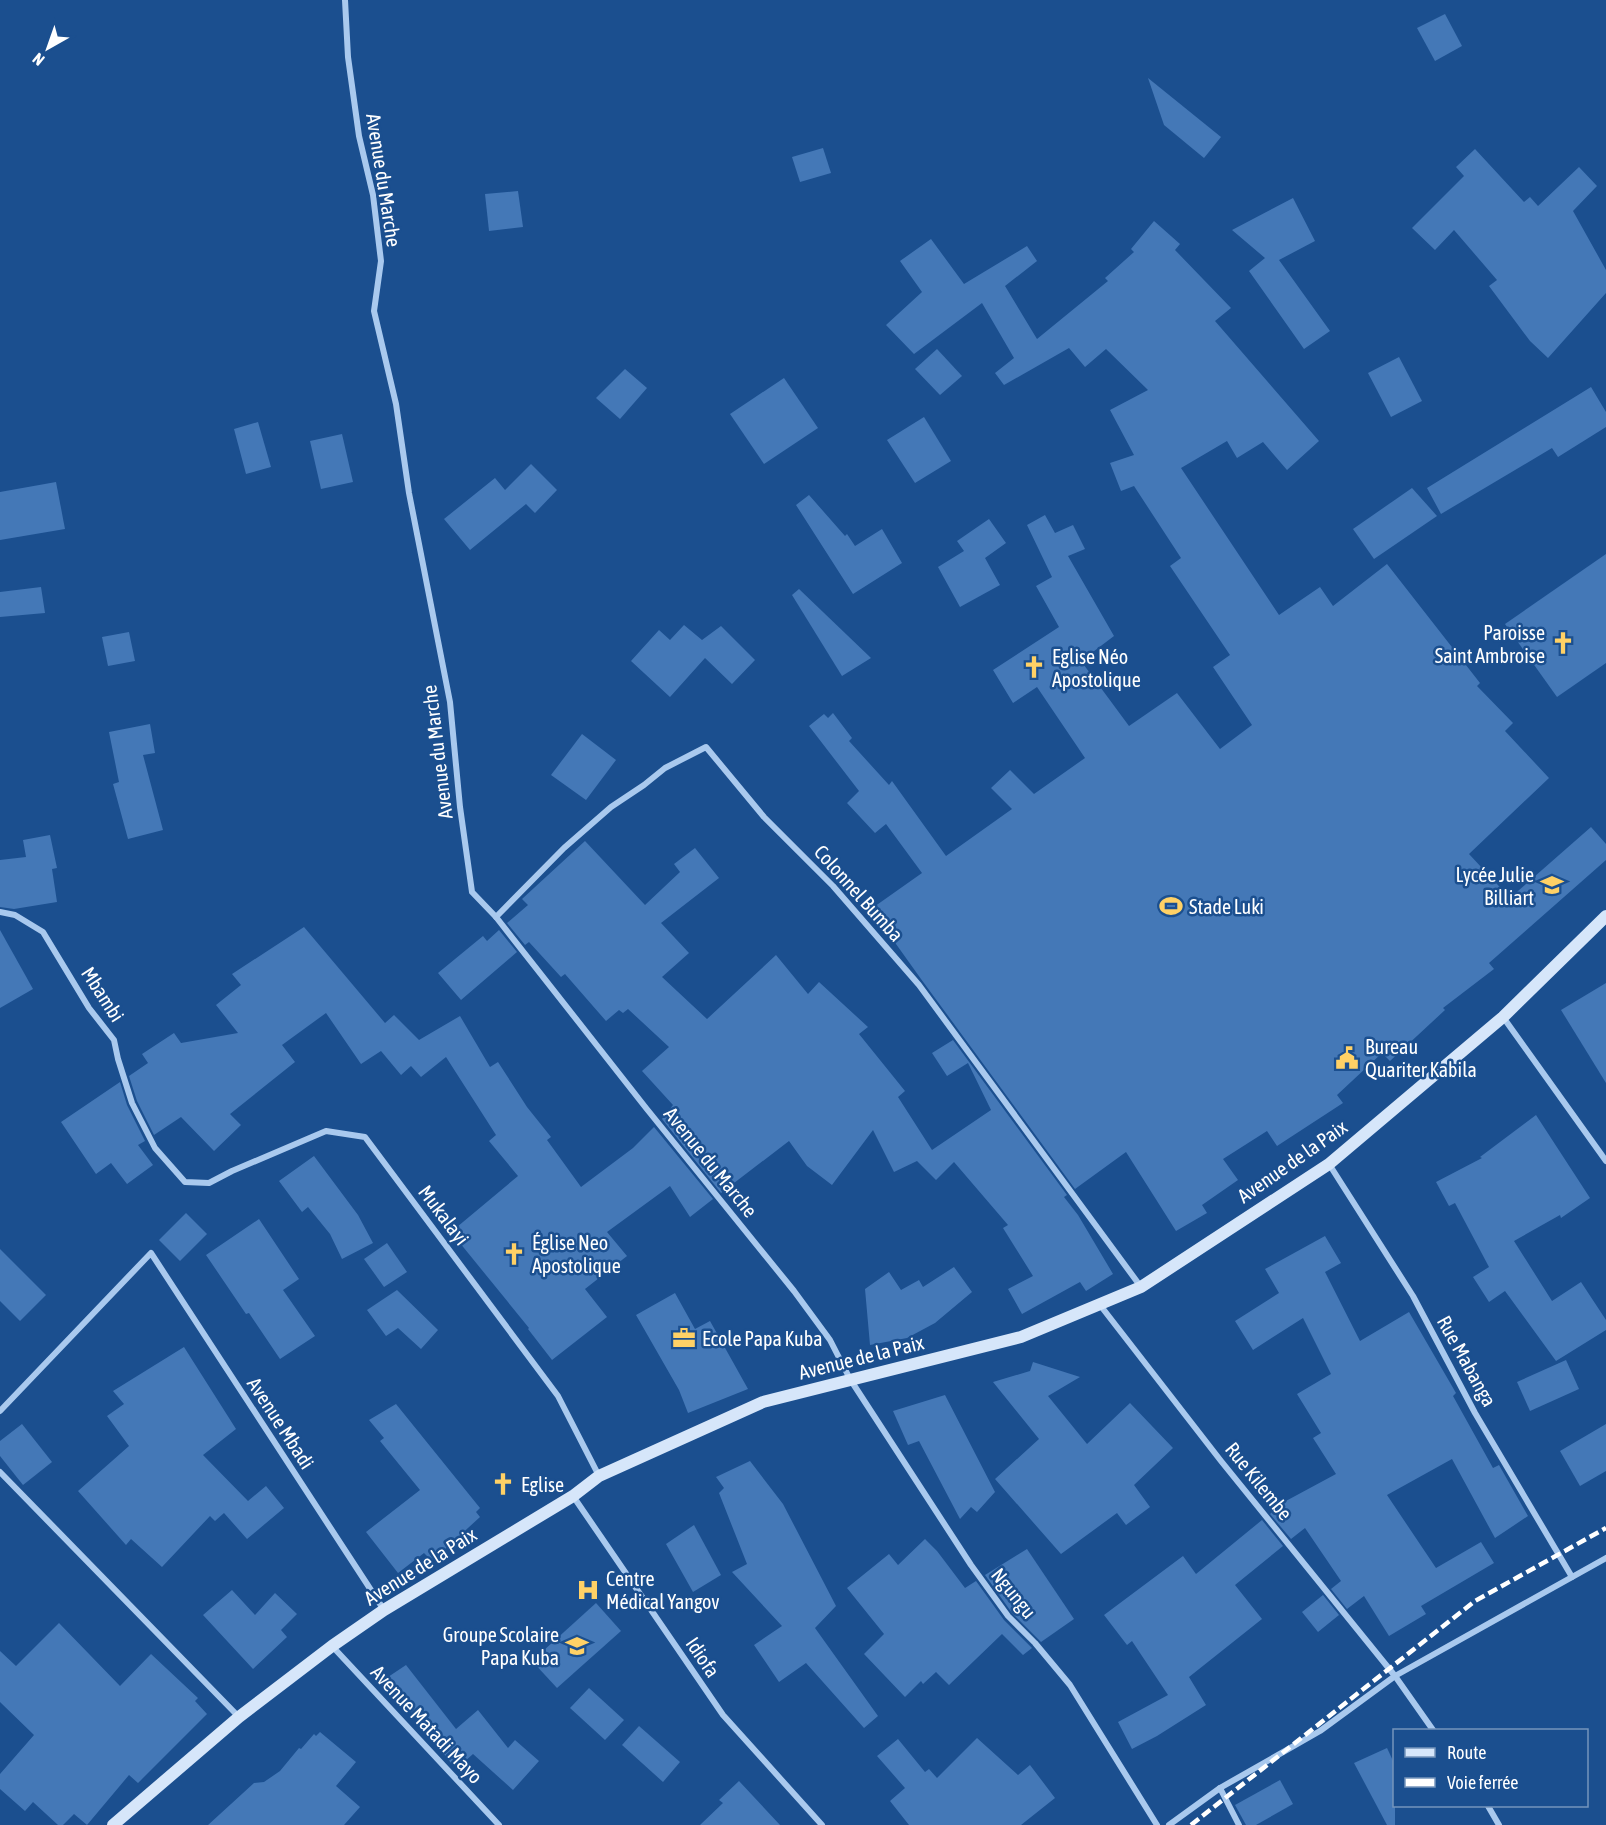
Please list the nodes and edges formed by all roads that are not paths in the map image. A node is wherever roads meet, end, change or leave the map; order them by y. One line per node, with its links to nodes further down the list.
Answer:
1 (345, 0): 4 (street, Avenue du Marche)
2 (0, 912): 8 (street, Mbambi)
3 (1606, 916): 5 (street, Avenue de la Paix)
4 (496, 917): 9 (street, Colonnel Bumba); 11 (street, Avenue du Marche)
5 (1503, 1017): 6 (street); 7 (street, Avenue de la Paix)
6 (1606, 1161)
7 (1329, 1164): 9 (street, Avenue de la Paix); 17 (street, Rue Mabanga)
8 (185, 1182): 14 (street, Mukalayi)
9 (1141, 1287): 10 (street, Avenue de la Paix)
10 (1100, 1305): 11 (street, Avenue de la Paix); 20 (street, Rue Kilembe)
11 (850, 1379): 14 (street, Avenue de la Paix); 28 (street, Ngungu)
12 (0, 1412): 18 (street, Avenue Mbadi)
13 (0, 1472): 21 (street)
14 (599, 1476): 15 (street, Avenue de la Paix)
15 (573, 1496): 18 (street, Avenue de la Paix); 27 (street, Idiofa)
16 (1606, 1558): 17 (street)
17 (1572, 1576): 20 (street)
18 (384, 1610): 19 (street, Avenue de la Paix)
19 (332, 1646): 21 (street, Avenue de la Paix); 26 (street, Avenue Matadi Mayo)
20 (1395, 1676): 22 (street, Rue Kilembe); 23 (street)
21 (239, 1717): 25 (street, Avenue de la Paix)
22 (1432, 1729)
23 (1220, 1788): 29 (street); 30 (street)
24 (1489, 1807): 31 (street)
25 (115, 1824)
26 (499, 1825)
27 (822, 1825)
28 (1157, 1825)
29 (1169, 1825)
30 (1239, 1825)
31 (1499, 1825)

